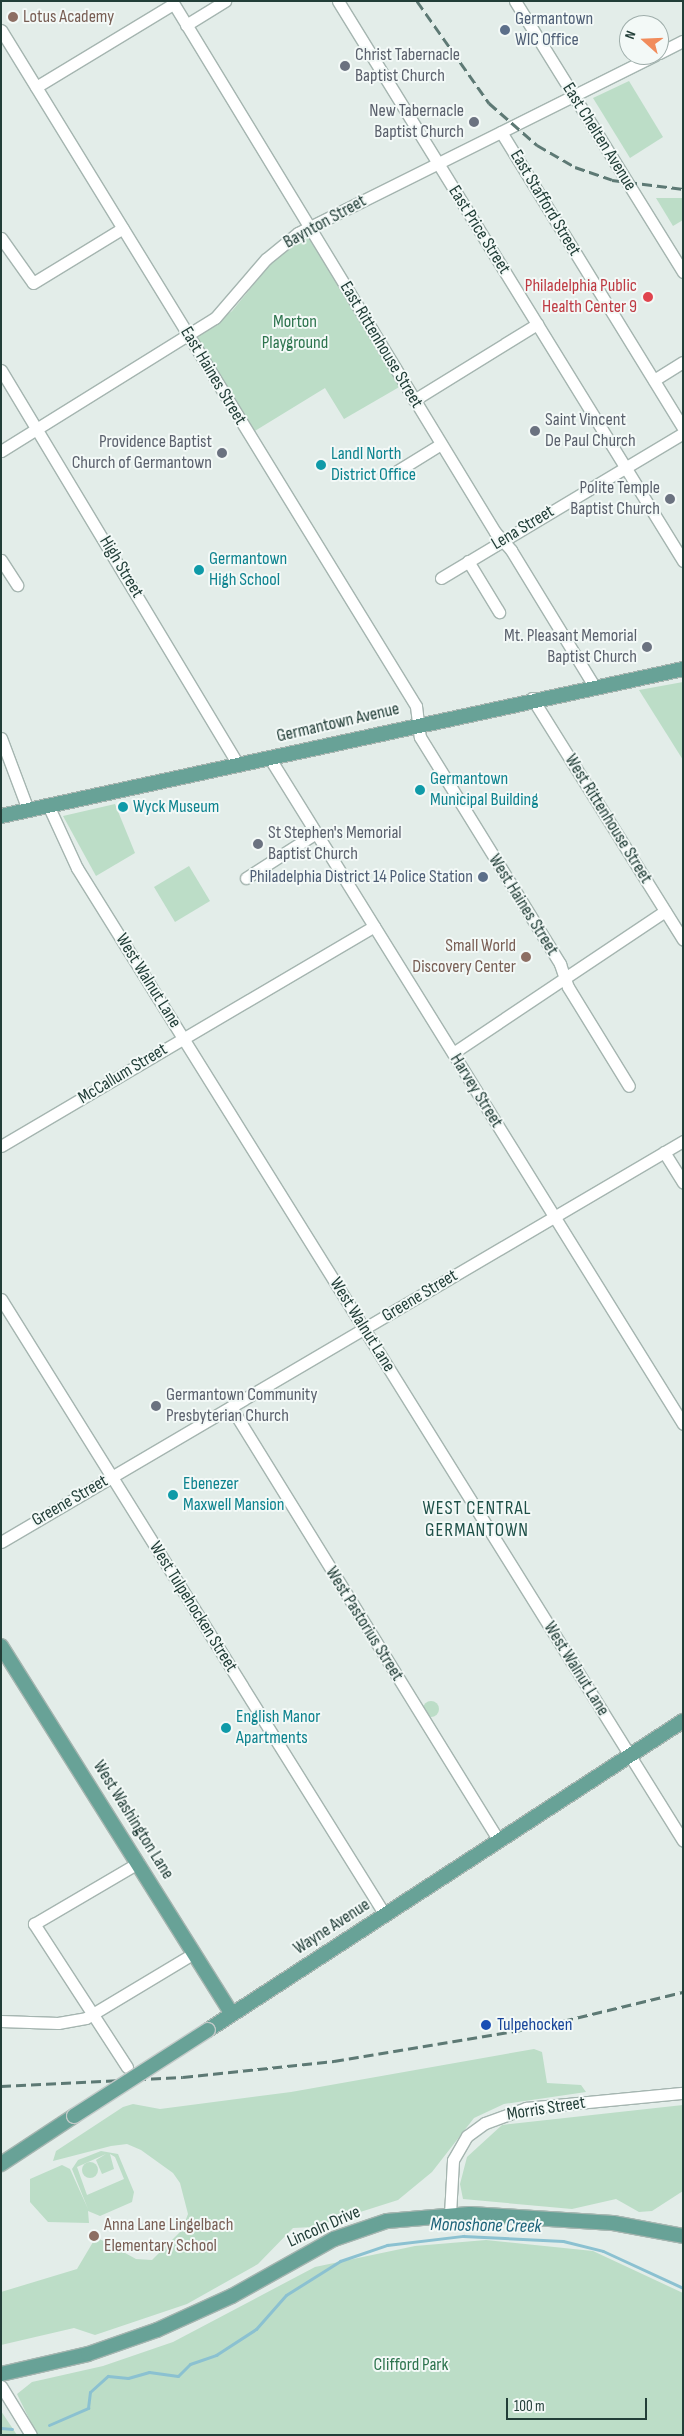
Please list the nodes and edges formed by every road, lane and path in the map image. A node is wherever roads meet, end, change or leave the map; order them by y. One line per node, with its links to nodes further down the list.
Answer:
1 (225, 1): 5 (street)
2 (338, 1): 13 (street, East Price Street)
3 (515, 1): 11 (street, East Chelten Avenue)
4 (172, 3): 5 (street, East Rittenhouse Street); 10 (street)
5 (186, 25): 14 (street, East Rittenhouse Street)
6 (1, 30): 10 (street, East Haines Street)
7 (683, 41): 8 (street)
8 (669, 48)
9 (635, 65): 11 (street, Baynton Street)
10 (36, 87): 15 (street, East Haines Street)
11 (574, 95): 12 (street, Baynton Street); 17 (street, East Chelten Avenue)
12 (502, 132): 13 (street, Baynton Street); 22 (street, East Stafford Street)
13 (438, 164): 14 (street, Baynton Street); 18 (street, East Price Street)
14 (309, 227): 19 (street, Baynton Street); 23 (street, East Rittenhouse Street)
15 (123, 228): 16 (street); 19 (street, East Haines Street)
16 (1, 238)
17 (683, 272)
18 (536, 324): 23 (street); 29 (street, East Price Street)
19 (188, 334): 25 (street, Baynton Street); 41 (street, East Haines Street)
20 (683, 362): 22 (street)
21 (1, 370): 25 (street, High Street)
22 (654, 380): 24 (street, East Stafford Street)
23 (414, 400): 27 (street, East Rittenhouse Street)
24 (683, 428)
25 (37, 429): 28 (street, Baynton Street); 44 (street, High Street)
26 (683, 433): 29 (street, Lena Street)
27 (441, 444): 30 (street); 31 (street, East Rittenhouse Street)
28 (1, 451)
29 (625, 468): 31 (street, Lena Street); 34 (street, East Price Street)
30 (394, 473)
31 (503, 541): 33 (street, Lena Street); 39 (street, East Rittenhouse Street)
32 (1, 560): 36 (street)
33 (468, 561): 35 (street, Lena Street); 37 (street)
34 (683, 561)
35 (441, 578)
36 (17, 585)
37 (499, 612)
38 (683, 669): 39 (main road, Germantown Avenue)
39 (594, 686): 40 (main road, Germantown Avenue)
40 (532, 698): 41 (main road, Germantown Avenue); 50 (street, West Rittenhouse Street)
41 (417, 724): 43 (main road, Germantown Avenue); 53 (street, West Haines Street)
42 (1, 738): 46 (street)
43 (269, 757): 44 (main road, Germantown Avenue); 48 (street, Harvey Street)
44 (238, 764): 45 (main road, Germantown Avenue)
45 (48, 806): 46 (main road, Germantown Avenue); 54 (street, West Walnut Lane)
46 (28, 810): 47 (main road, Germantown Avenue)
47 (1, 816)
48 (316, 833): 49 (street); 51 (street, Harvey Street)
49 (246, 878)
50 (665, 912): 52 (street, West Rittenhouse Street); 53 (street)
51 (374, 926): 54 (street, McCallum Street); 55 (street, Harvey Street)
52 (683, 940)
53 (565, 978): 55 (street); 56 (street, West Haines Street)
54 (184, 1038): 58 (street, McCallum Street); 63 (street, West Walnut Lane)
55 (453, 1053): 61 (street, Harvey Street)
56 (629, 1086)
57 (683, 1142): 59 (street, Greene Street)
58 (1, 1146)
59 (664, 1152): 60 (street); 61 (street, Greene Street)
60 (683, 1183)
61 (554, 1217): 63 (street, Greene Street); 65 (street, Harvey Street)
62 (1, 1299): 66 (street, West Tulpehocken Street)
63 (364, 1328): 64 (street, Greene Street); 70 (street, West Walnut Lane)
64 (231, 1407): 66 (street, Greene Street); 71 (street, West Pastorius Street)
65 (683, 1424)
66 (112, 1477): 67 (street, Greene Street); 74 (street, West Tulpehocken Street)
67 (1, 1542)
68 (1, 1646): 73 (main road, West Washington Lane)
69 (683, 1722): 70 (main road, Wayne Avenue)
70 (630, 1756): 71 (main road, Wayne Avenue); 72 (street, West Walnut Lane)
71 (499, 1841): 74 (main road, Wayne Avenue)
72 (683, 1841)
73 (138, 1863): 75 (main road, West Washington Lane); 77 (street)
74 (384, 1915): 76 (main road, Wayne Avenue)
75 (194, 1953): 76 (main road, West Washington Lane); 77 (street)
76 (232, 2014): 81 (main road, Wayne Avenue, bridge)
77 (94, 2015): 78 (street); 79 (street)
78 (1, 2021)
79 (128, 2067)
80 (683, 2093): 82 (street, Morris Street)
81 (1, 2164)
82 (450, 2214): 83 (main road, Lincoln Drive); 84 (main road, Lincoln Drive)
83 (683, 2236)
84 (1, 2374)
85 (1, 2386): 86 (street)
86 (31, 2435)

